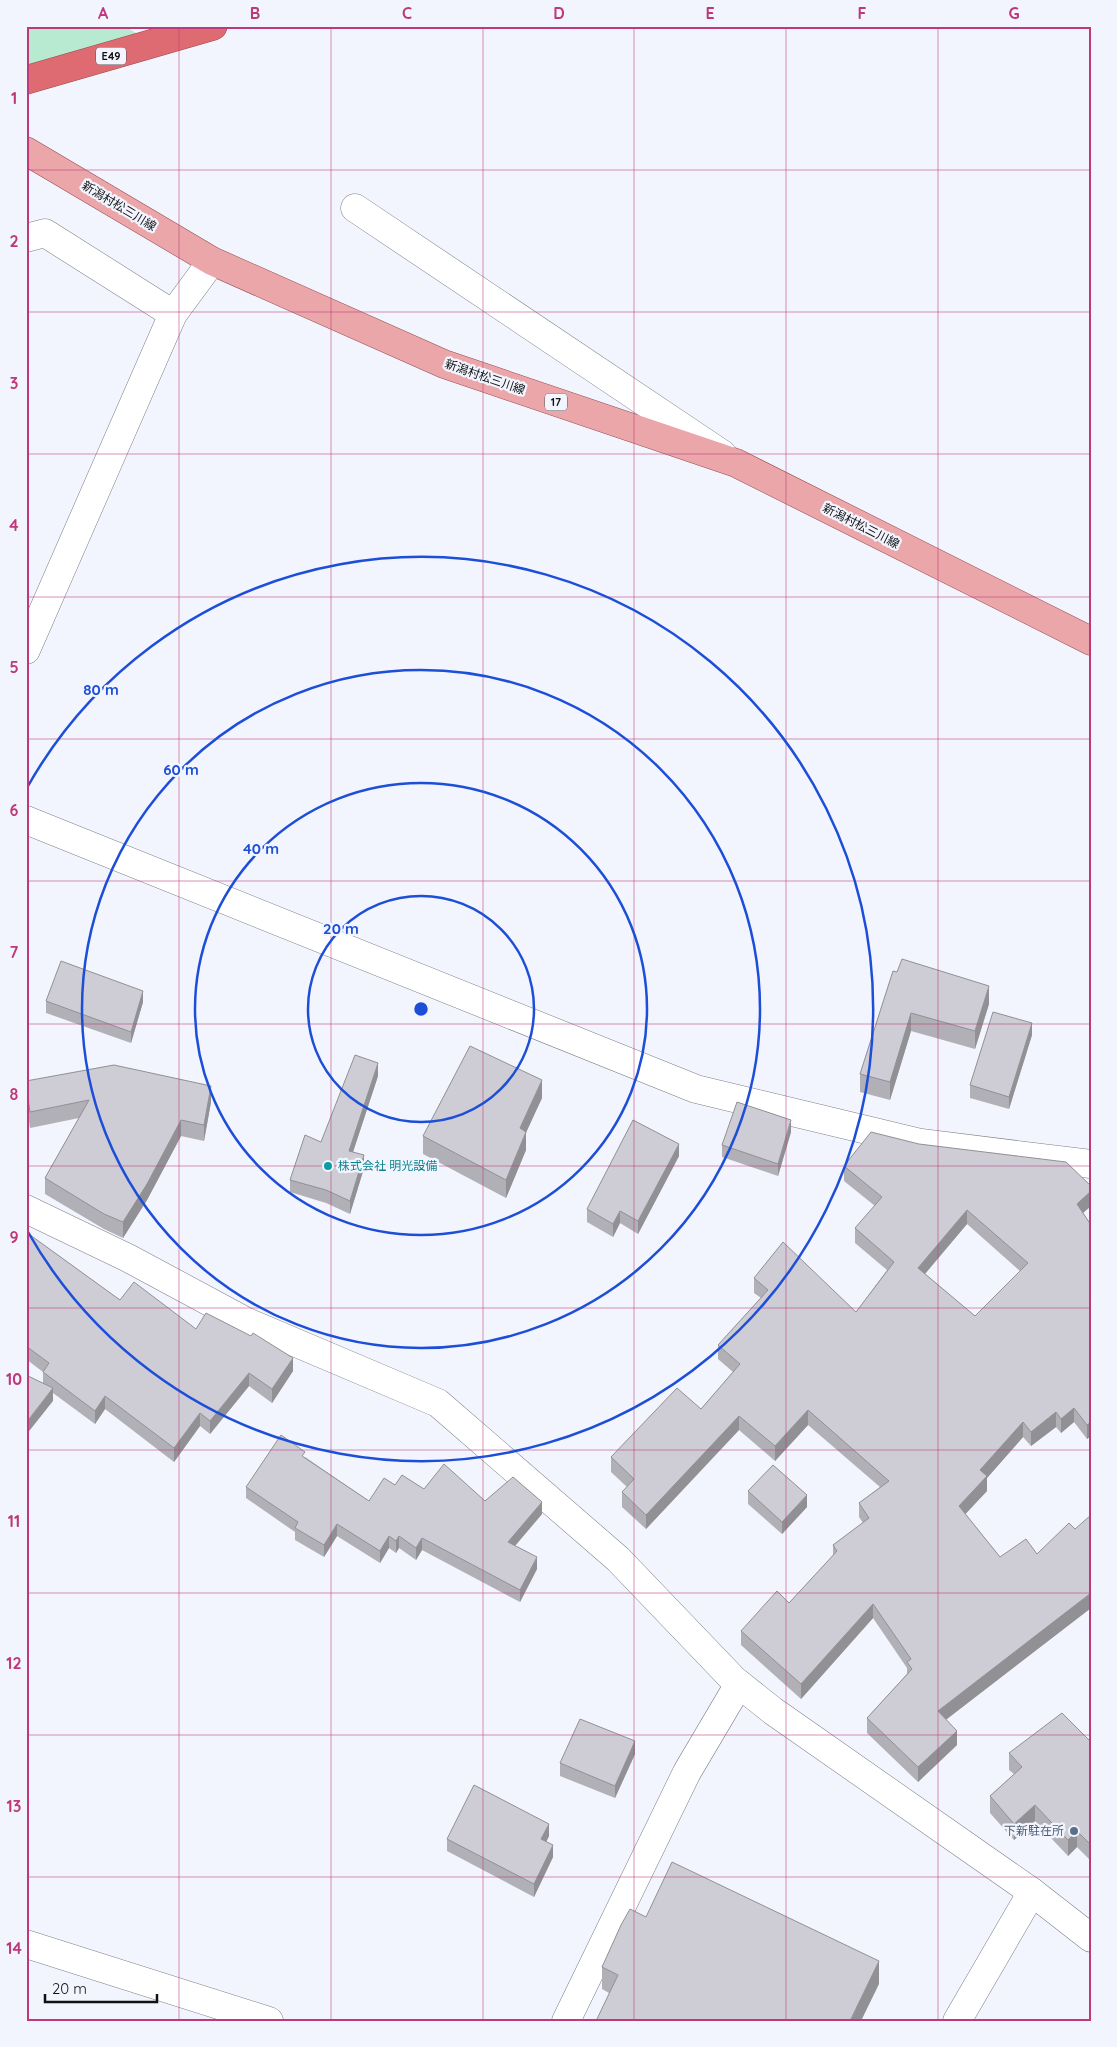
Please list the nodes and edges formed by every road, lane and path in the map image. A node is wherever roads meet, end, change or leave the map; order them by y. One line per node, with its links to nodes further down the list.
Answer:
1 (204, 29): 2 (highway, E49)
2 (26, 80)
3 (26, 151): 6 (main road, 新潟村松三川線 / 17)
4 (355, 208): 8 (street)
5 (26, 238): 7 (street)
6 (212, 261): 7 (street); 8 (main road, 新潟村松三川線 / 17)
7 (173, 314): 10 (street)
8 (736, 464): 9 (main road, 新潟村松三川線 / 17)
9 (1091, 641)
10 (26, 650)
11 (26, 820): 12 (street)
12 (1091, 1164)
13 (26, 1209): 14 (street)
14 (739, 1684): 15 (street); 19 (street)
15 (1032, 1892): 16 (street); 20 (street)
16 (1091, 1938)
17 (26, 1944): 18 (street)
18 (269, 2021)
19 (566, 2021)
20 (957, 2021)

